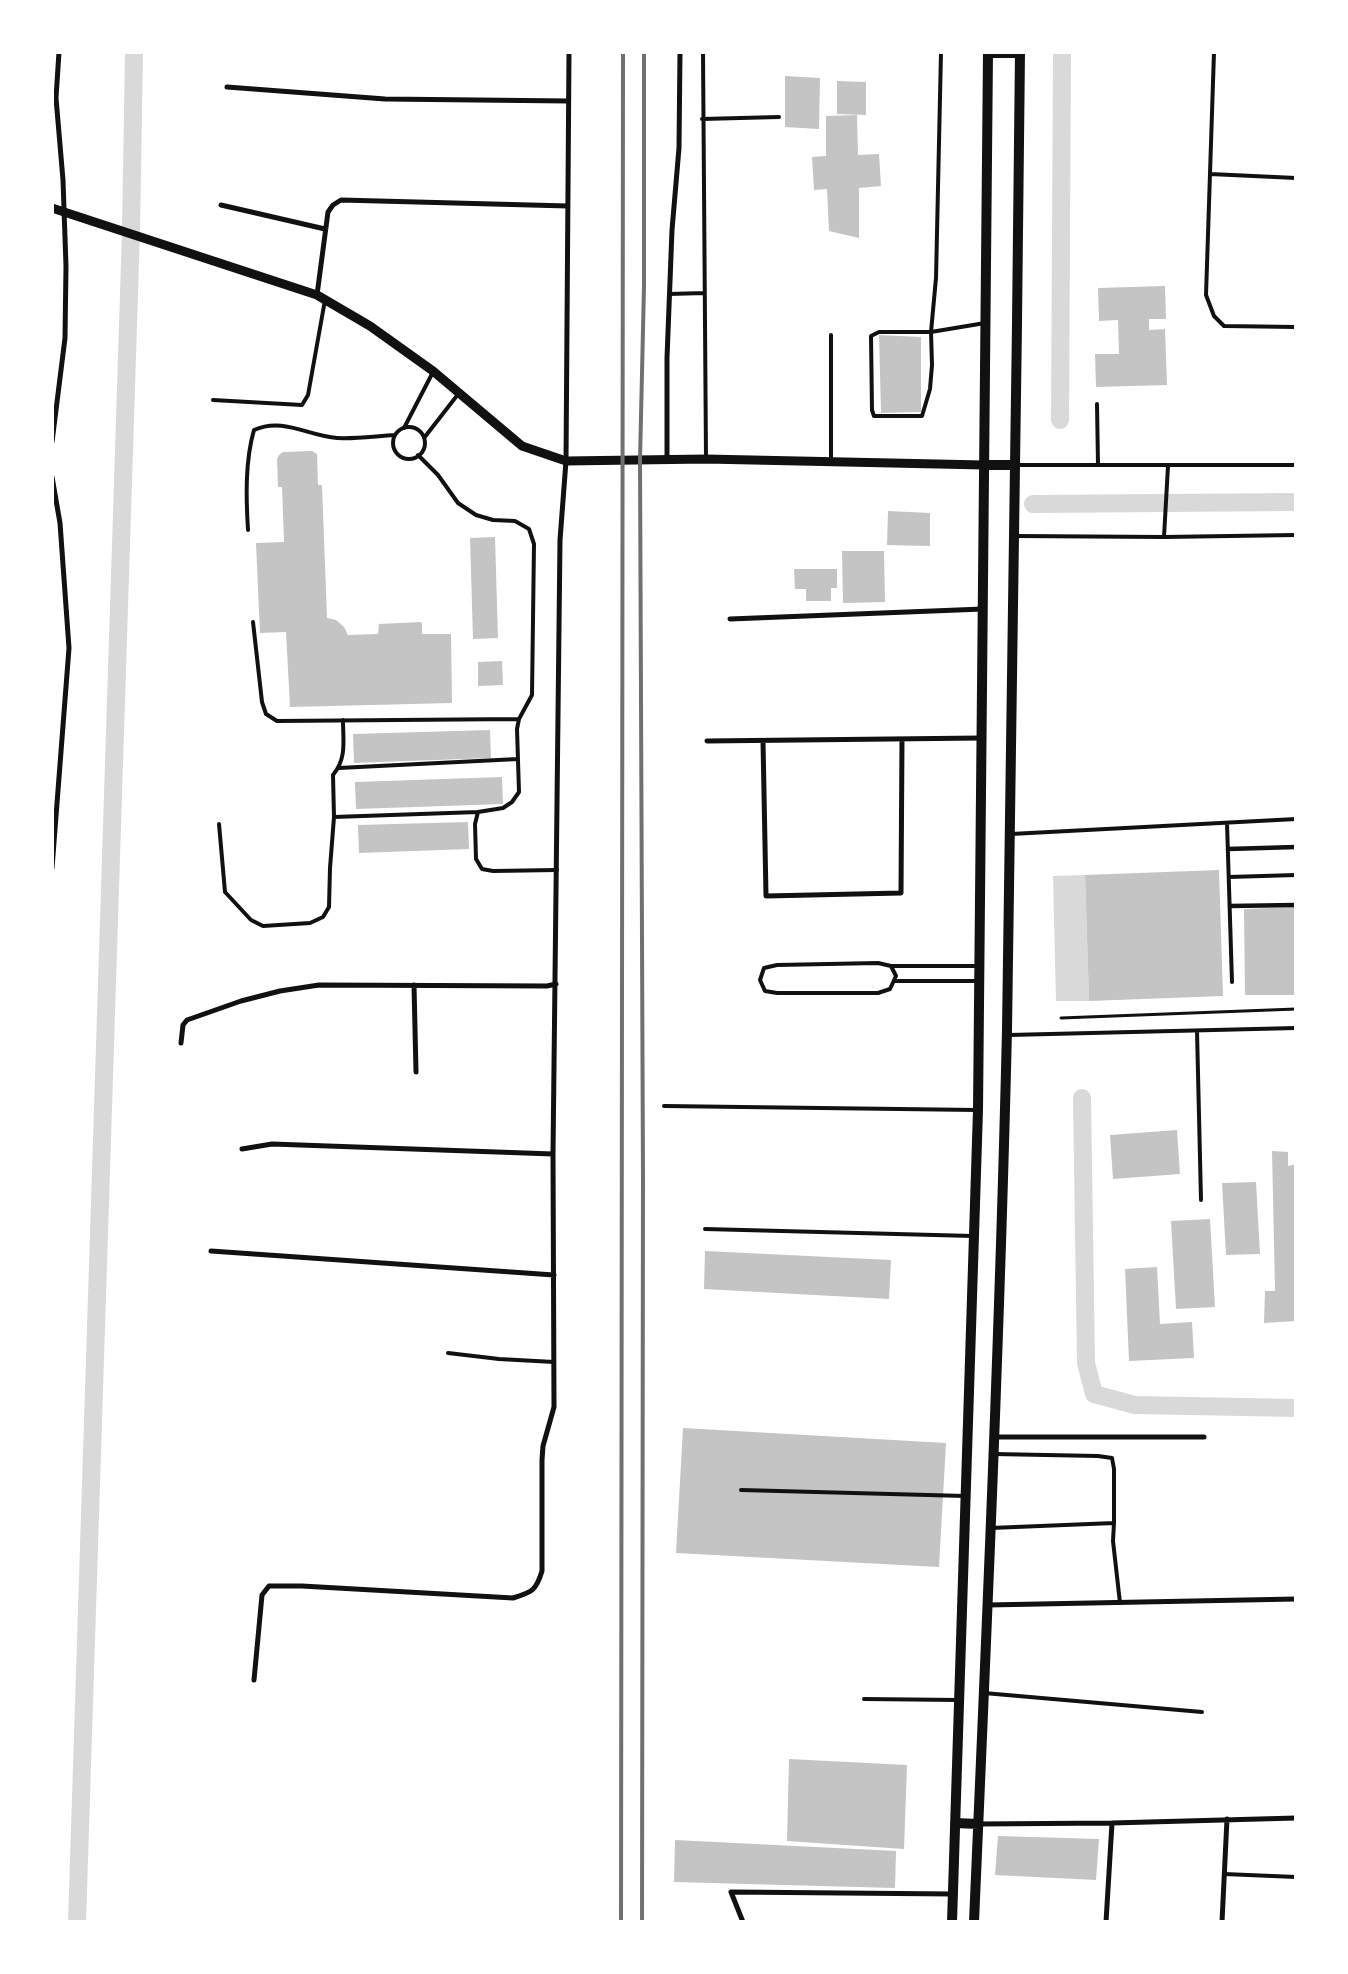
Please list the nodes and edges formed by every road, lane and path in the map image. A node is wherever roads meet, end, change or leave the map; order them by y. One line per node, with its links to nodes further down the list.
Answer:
1 (59, 52): 34 (street)
2 (568, 52): 11 (street)
3 (680, 52): 21 (street)
4 (703, 52): 13 (lane)
5 (940, 52): 25 (lane)
6 (978, 52): 8 (street)
7 (1214, 52): 14 (lane)
8 (988, 53): 9 (main road); 23 (main road)
9 (1020, 53): 41 (main road)
10 (227, 87): 11 (street)
11 (568, 101): 17 (street)
12 (779, 117): 13 (lane)
13 (702, 119): 20 (lane)
14 (1210, 174): 15 (lane); 24 (lane)
15 (1296, 178)
16 (221, 206): 19 (street)
17 (568, 206): 19 (street); 37 (street)
18 (52, 208): 22 (street)
19 (325, 229): 22 (street)
20 (704, 293): 21 (lane); 36 (lane)
21 (669, 294): 38 (street)
22 (321, 298): 27 (street); 29 (lane)
23 (985, 323): 25 (lane); 40 (main road)
24 (1296, 327)
25 (931, 332): 25 (lane)
26 (831, 335): 39 (lane)
27 (433, 371): 28 (street); 31 (lane)
28 (459, 393): 33 (lane); 37 (street)
29 (213, 400)
30 (1097, 404): 42 (lane)
31 (404, 428): 32 (lane); 33 (lane)
32 (395, 435): 35 (lane); 46 (lane)
33 (424, 438): 35 (lane)
34 (52, 442)
35 (418, 455): 53 (lane)
36 (706, 460): 38 (street); 39 (street)
37 (566, 461): 38 (street); 70 (street)
38 (667, 461)
39 (831, 462): 40 (street)
40 (984, 465): 41 (main road); 50 (main road)
41 (1015, 465): 42 (lane); 48 (main road)
42 (1098, 465): 44 (lane)
43 (1296, 465): 44 (lane)
44 (1168, 466): 49 (lane)
45 (52, 477): 69 (street)
46 (248, 530)
47 (1296, 535): 49 (lane)
48 (1014, 536): 49 (lane); 66 (main road)
49 (1164, 537)
50 (983, 608): 51 (street); 55 (main road)
51 (730, 619)
52 (252, 622): 54 (lane)
53 (519, 719): 54 (lane); 59 (lane)
54 (343, 720): 60 (lane)
55 (982, 738): 56 (street); 76 (main road)
56 (902, 740): 58 (street); 58 (street)
57 (707, 741): 58 (street)
58 (763, 741)
59 (518, 759): 60 (lane); 61 (lane)
60 (338, 768): 62 (lane)
61 (478, 812): 62 (lane); 70 (lane)
62 (334, 817): 65 (lane)
63 (1296, 820): 64 (lane)
64 (1227, 823): 66 (lane); 68 (lane)
65 (219, 824)
66 (1011, 834): 86 (main road)
67 (1296, 847): 68 (street)
68 (1228, 848): 72 (lane)
69 (52, 868)
70 (557, 870): 80 (street)
71 (1296, 875): 72 (lane)
72 (1229, 877): 74 (lane)
73 (1296, 905): 74 (street)
74 (1230, 906): 79 (lane)
75 (891, 966): 76 (lane); 77 (lane); 77 (lane)
76 (980, 966): 78 (main road)
77 (894, 981): 78 (lane)
78 (979, 982): 90 (main road)
79 (1232, 982)
80 (556, 984): 81 (street); 92 (street)
81 (414, 985): 87 (street); 88 (street)
82 (1296, 1010): 83 (path)
83 (1061, 1018)
84 (1296, 1028): 85 (lane)
85 (1197, 1030): 86 (lane); 93 (lane)
86 (1007, 1035): 100 (main road)
87 (181, 1043)
88 (416, 1072)
89 (664, 1106): 90 (lane)
90 (978, 1110): 95 (main road)
91 (242, 1149): 92 (street)
92 (553, 1154): 97 (street)
93 (1201, 1200)
94 (705, 1229): 95 (lane)
95 (974, 1236): 104 (main road)
96 (212, 1251): 97 (street)
97 (554, 1275): 99 (street)
98 (448, 1353): 99 (lane)
99 (554, 1362): 110 (street)
100 (995, 1437): 101 (street); 102 (main road)
101 (1204, 1437)
102 (994, 1454): 105 (lane); 106 (main road)
103 (741, 1490): 104 (lane)
104 (965, 1496): 113 (main road)
105 (1114, 1523): 106 (lane); 108 (lane)
106 (991, 1528): 109 (main road)
107 (1296, 1599): 108 (street)
108 (1120, 1603): 109 (street)
109 (988, 1605): 111 (main road)
110 (254, 1680)
111 (984, 1693): 114 (lane); 119 (main road)
112 (864, 1699): 113 (lane)
113 (959, 1700): 117 (main road)
114 (1202, 1712)
115 (1296, 1818): 116 (street)
116 (1227, 1819): 118 (street); 120 (street)
117 (955, 1823): 119 (main road); 122 (main road)
118 (1112, 1823): 119 (street); 126 (street)
119 (978, 1824): 125 (main road)
120 (1224, 1874): 121 (lane); 127 (street)
121 (1296, 1877)
122 (953, 1894): 123 (street); 124 (main road)
123 (743, 1922)
124 (952, 1922)
125 (974, 1922)
126 (1106, 1922)
127 (1222, 1922)

